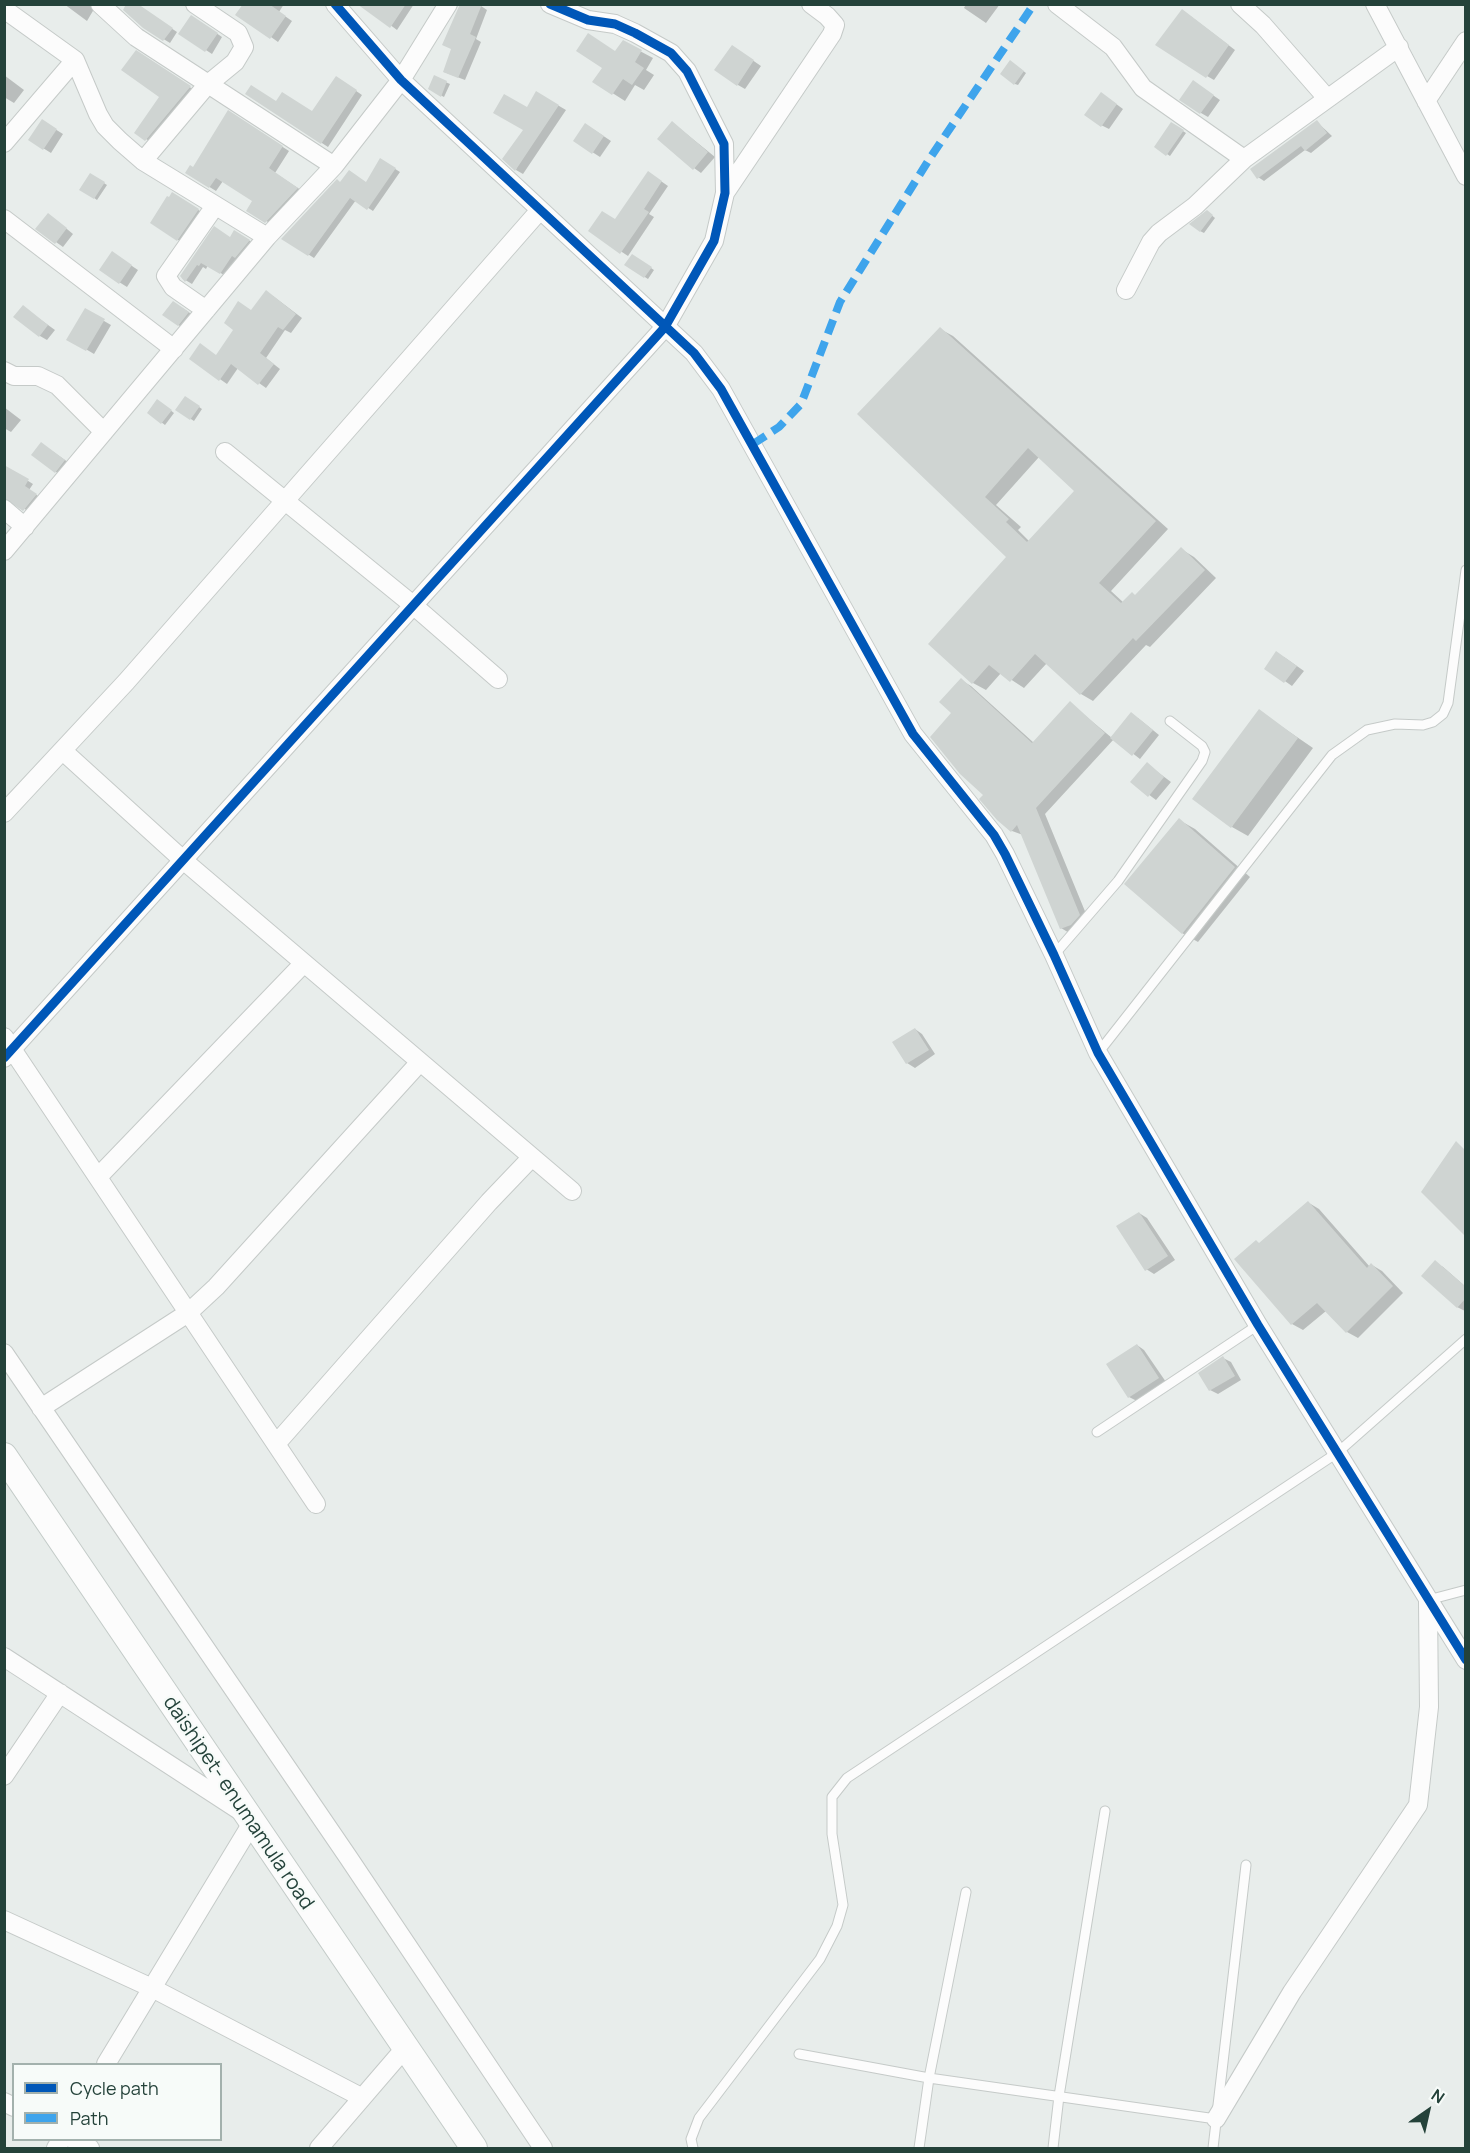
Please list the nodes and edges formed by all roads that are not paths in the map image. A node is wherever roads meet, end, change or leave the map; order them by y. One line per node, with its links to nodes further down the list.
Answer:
1 (100, 4): 15 (street)
2 (195, 4): 15 (street)
3 (335, 4): 14 (street)
4 (448, 4): 14 (street)
5 (550, 4): 23 (street)
6 (811, 4): 23 (street)
7 (1240, 4): 16 (street)
8 (1375, 4): 12 (street)
9 (1065, 7): 19 (street)
10 (4, 9): 13 (street)
11 (1466, 41): 17 (street)
12 (1399, 47): 16 (street); 17 (street)
13 (75, 60): 18 (street); 20 (street)
14 (401, 80): 21 (street); 25 (street)
15 (207, 85): 20 (street); 21 (street)
16 (1326, 98): 19 (street)
17 (1426, 101): 22 (street)
18 (4, 143)
19 (1244, 159): 28 (street)
20 (143, 160): 24 (street)
21 (334, 166): 27 (street)
22 (1466, 176)
23 (725, 193): 30 (street)
24 (215, 206): 27 (street); 29 (street)
25 (540, 210): 30 (street); 35 (street)
26 (4, 219): 31 (street)
27 (267, 237): 29 (street)
28 (1126, 290)
29 (206, 310): 31 (street)
30 (665, 327): 40 (street); 46 (street)
31 (174, 349): 33 (street)
32 (4, 371): 33 (street)
33 (104, 432): 37 (street)
34 (225, 452): 35 (street)
35 (285, 500): 40 (street); 43 (street)
36 (4, 509): 37 (street)
37 (25, 526): 38 (street)
38 (4, 551)
39 (1466, 570): 49 (lane)
40 (413, 605): 41 (street); 45 (street)
41 (498, 679)
42 (1170, 721): 46 (lane)
43 (63, 751): 44 (street); 45 (street)
44 (4, 813)
45 (183, 860): 47 (street); 48 (street)
46 (1054, 954): 49 (street)
47 (304, 963): 50 (street); 52 (street)
48 (7, 1048): 52 (street)
49 (1098, 1053): 55 (street)
50 (420, 1062): 51 (street); 54 (street)
51 (532, 1157): 53 (street); 60 (street)
52 (98, 1177): 54 (street)
53 (572, 1191)
54 (188, 1313): 58 (street); 60 (street)
55 (1258, 1324): 59 (lane); 61 (street)
56 (1466, 1339): 61 (lane)
57 (4, 1353): 58 (street)
58 (41, 1408): 85 (street)
59 (1097, 1432)
60 (276, 1444): 63 (street)
61 (1337, 1453): 65 (street); 86 (lane)
62 (4, 1456): 71 (street, daishipet- enumamula road)
63 (316, 1504)
64 (1466, 1590): 65 (lane)
65 (1428, 1600): 67 (street); 82 (street)
66 (4, 1657): 68 (street)
67 (1466, 1660)
68 (60, 1693): 69 (street); 71 (street)
69 (4, 1776)
70 (1105, 1811): 80 (lane)
71 (249, 1819): 75 (street); 76 (street, daishipet- enumamula road)
72 (1246, 1865): 82 (lane)
73 (966, 1892): 79 (lane)
74 (4, 1920): 75 (street)
75 (152, 1988): 78 (street); 81 (street)
76 (405, 2048): 81 (street); 84 (street, daishipet- enumamula road)
77 (799, 2055): 79 (lane)
78 (107, 2063)
79 (929, 2078): 80 (lane); 87 (lane)
80 (1059, 2096): 82 (lane); 88 (lane)
81 (361, 2097): 83 (street)
82 (1216, 2119): 89 (lane)
83 (319, 2148)
84 (474, 2148)
85 (543, 2148)
86 (693, 2148)
87 (919, 2148)
88 (1053, 2148)
89 (1214, 2148)

